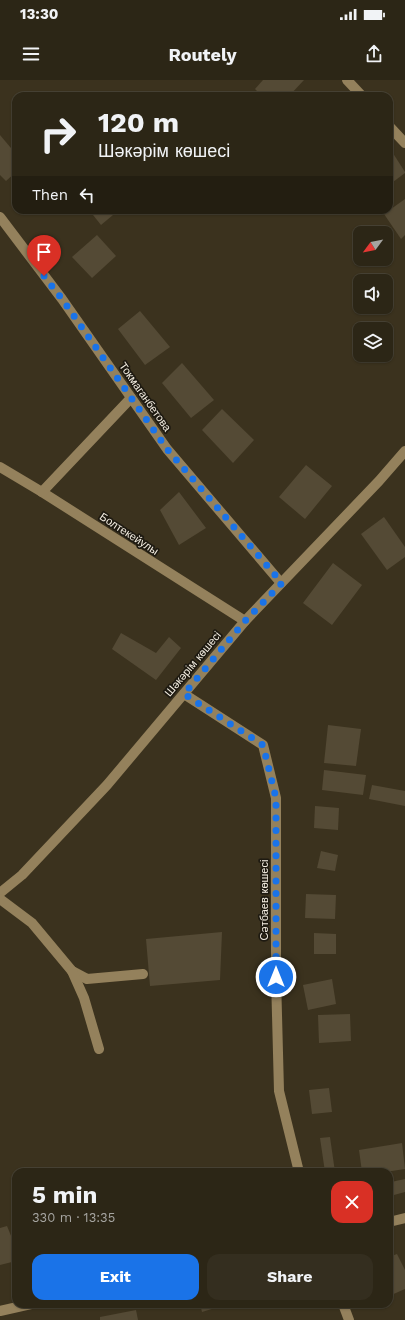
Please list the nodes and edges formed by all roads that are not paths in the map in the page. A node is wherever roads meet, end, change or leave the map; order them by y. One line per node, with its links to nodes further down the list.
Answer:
1 (347, 80): 2 (street)
2 (358, 92)
3 (393, 130): 4 (street)
4 (405, 143)
5 (0, 217): 6 (street, Токмаганбетова)
6 (131, 398): 9 (street); 10 (street, Токмаганбетова)
7 (405, 450): 10 (street, Шәкәрім көшесі)
8 (0, 468): 9 (street, Болтекейулы)
9 (42, 492): 11 (street, Болтекейулы)
10 (282, 583): 11 (street, Шәкәрім көшесі)
11 (245, 621): 12 (street, Шәкәрім көшесі)
12 (184, 694): 13 (street, Шәкәрім көшесі); 18 (street, Сәтбаев көшесі)
13 (0, 894)
14 (0, 899): 15 (street)
15 (72, 971): 16 (street); 17 (street)
16 (143, 974)
17 (99, 1049)
18 (298, 1168)
19 (405, 1218): 20 (street)
20 (393, 1221)
21 (13, 1308): 23 (street)
22 (344, 1308): 24 (street)
23 (0, 1311)
24 (349, 1320)

